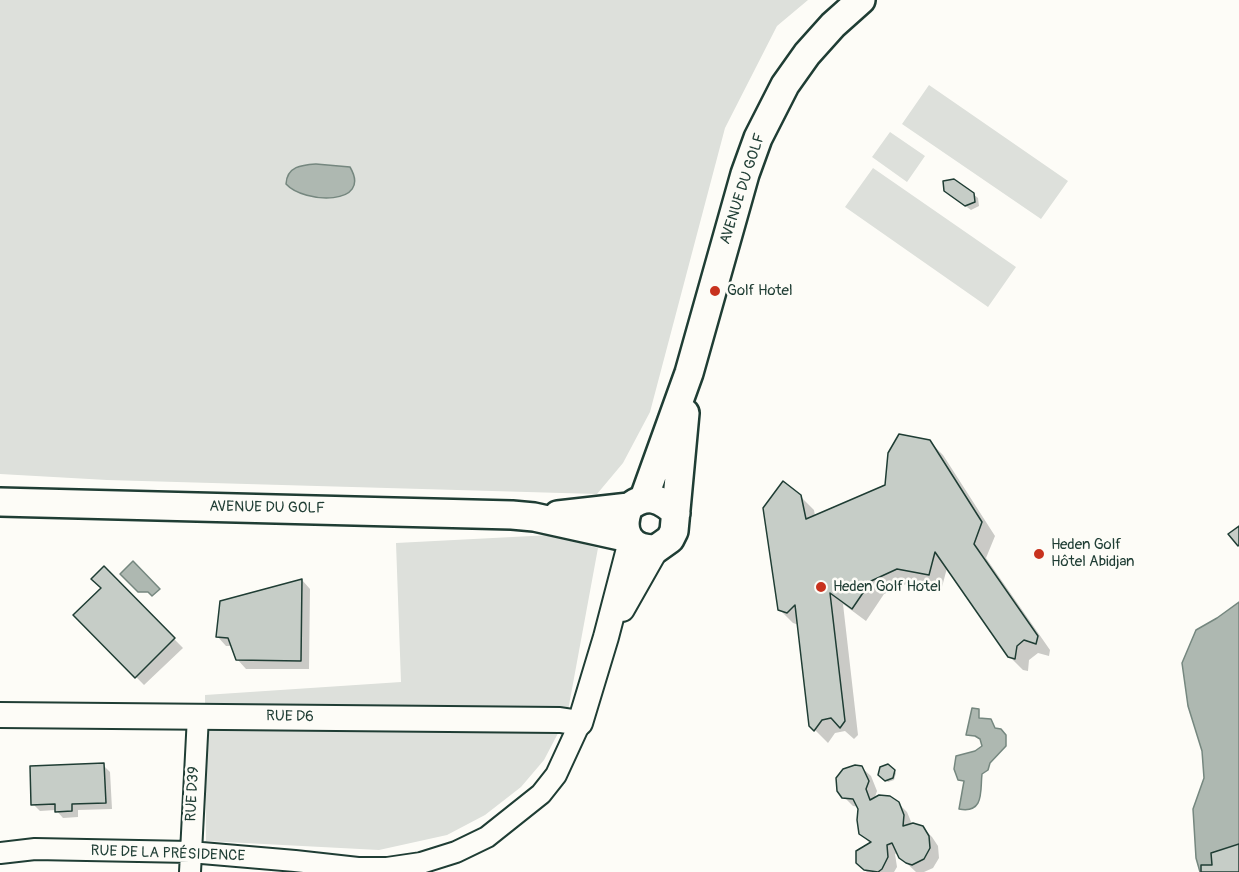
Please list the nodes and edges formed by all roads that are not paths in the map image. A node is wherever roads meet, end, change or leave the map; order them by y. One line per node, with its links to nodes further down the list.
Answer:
1 (861, 0): 2 (main road, AVENUE DU GOLF)
2 (689, 373): 4 (main road, AVENUE DU GOLF); 5 (main road, AVENUE DU GOLF)
3 (0, 502): 6 (main road, AVENUE DU GOLF)
4 (636, 503): 5 (main road, AVENUE DU GOLF); 6 (main road, AVENUE DU GOLF); 7 (main road, AVENUE DU GOLF)
5 (676, 513): 7 (main road, AVENUE DU GOLF)
6 (534, 517): 7 (main road, AVENUE DU GOLF)
7 (638, 542): 10 (street, RUE DE LA PRÉSIDENCE)
8 (0, 715): 9 (street, RUE D6)
9 (198, 716): 10 (street, RUE D6); 11 (street, RUE D39)
10 (580, 723): 11 (street, RUE DE LA PRÉSIDENCE)
11 (190, 852): 12 (street, RUE DE LA PRÉSIDENCE); 13 (street, RUE D39)
12 (0, 853)
13 (190, 872)

